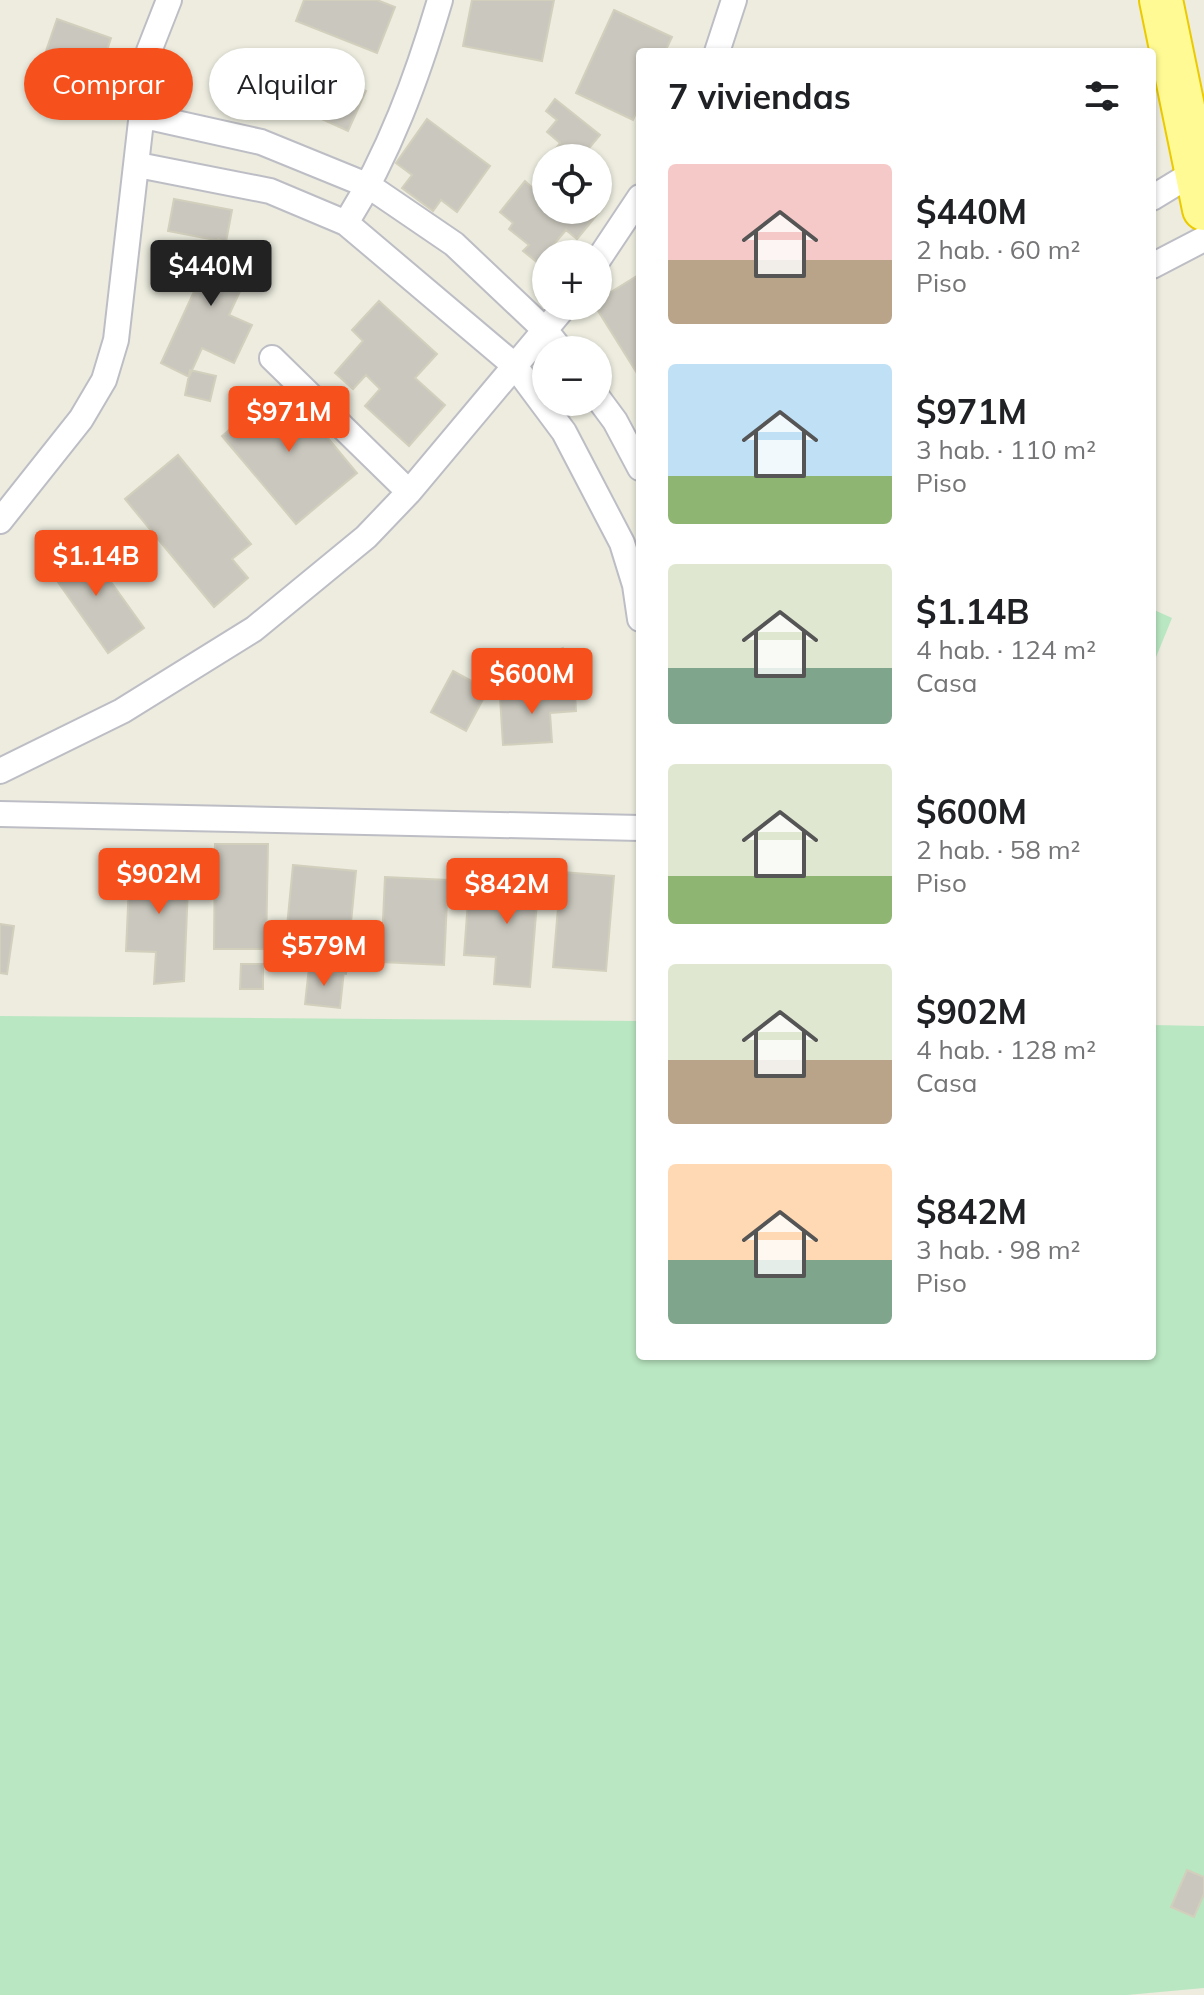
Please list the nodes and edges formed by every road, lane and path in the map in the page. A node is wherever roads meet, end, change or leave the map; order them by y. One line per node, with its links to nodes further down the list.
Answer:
1 (169, 0): 5 (street)
2 (440, 0): 10 (street)
3 (734, 0): 6 (street)
4 (1161, 0): 11 (highway)
5 (150, 48)
6 (718, 48)
7 (140, 120): 9 (street)
8 (162, 120): 10 (street)
9 (138, 165): 14 (street); 25 (street)
10 (369, 186): 14 (street); 18 (street)
11 (1201, 189): 12 (street)
12 (1156, 197)
13 (636, 203): 16 (street)
14 (346, 223): 21 (street)
15 (1204, 239): 17 (street)
16 (611, 240)
17 (1156, 264)
18 (550, 336)
19 (532, 354): 21 (street)
20 (272, 358): 24 (street)
21 (514, 365): 24 (street); 26 (street)
22 (611, 416): 23 (street)
23 (636, 460)
24 (409, 492): 28 (street)
25 (0, 521)
26 (631, 537): 27 (street)
27 (636, 571)
28 (0, 771)
29 (0, 814): 30 (street)
30 (636, 828)

